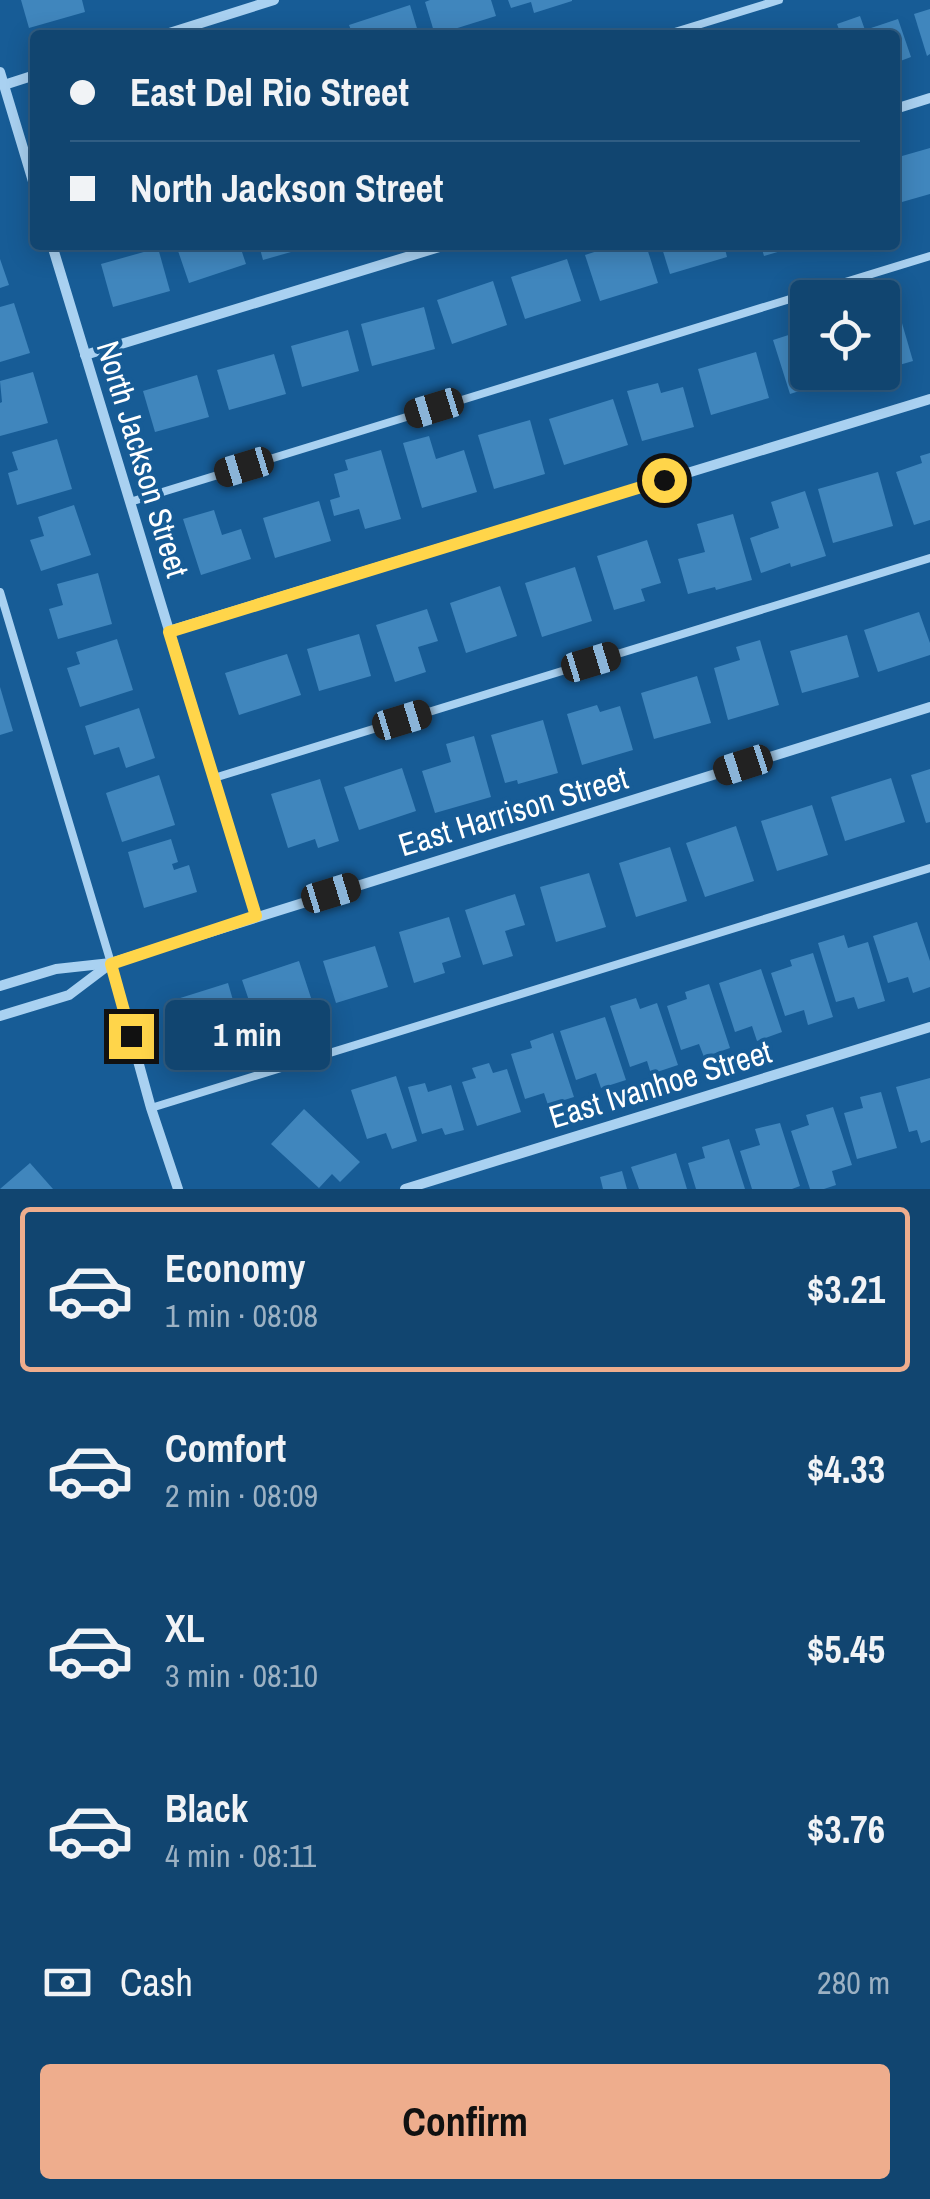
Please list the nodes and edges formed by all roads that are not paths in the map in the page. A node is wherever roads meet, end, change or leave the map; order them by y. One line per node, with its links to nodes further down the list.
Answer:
1 (274, 0): 3 (street)
2 (779, 0): 4 (lane)
3 (179, 30)
4 (681, 30)
5 (0, 72): 7 (street)
6 (30, 77): 7 (street)
7 (4, 85): 10 (street)
8 (930, 98): 9 (street)
9 (900, 107)
10 (30, 171)
11 (53, 250): 14 (street, North Jackson Street)
12 (430, 250): 14 (street)
13 (930, 256): 16 (lane)
14 (84, 355): 16 (street, North Jackson Street)
15 (930, 399): 19 (street)
16 (130, 502): 19 (street, North Jackson Street)
17 (930, 558): 21 (lane)
18 (0, 592): 24 (lane)
19 (169, 632): 21 (street, North Jackson Street)
20 (930, 707): 23 (street, East Harrison Street)
21 (214, 778): 23 (street, North Jackson Street)
22 (930, 868): 28 (lane)
23 (256, 916): 24 (street, East Harrison Street)
24 (111, 964): 25 (street, East Harrison Street); 26 (street, East Harrison Street); 28 (street)
25 (0, 986)
26 (0, 1016)
27 (930, 1027): 30 (street, East Ivanhoe Street)
28 (151, 1108): 29 (street)
29 (178, 1189)
30 (404, 1189)

